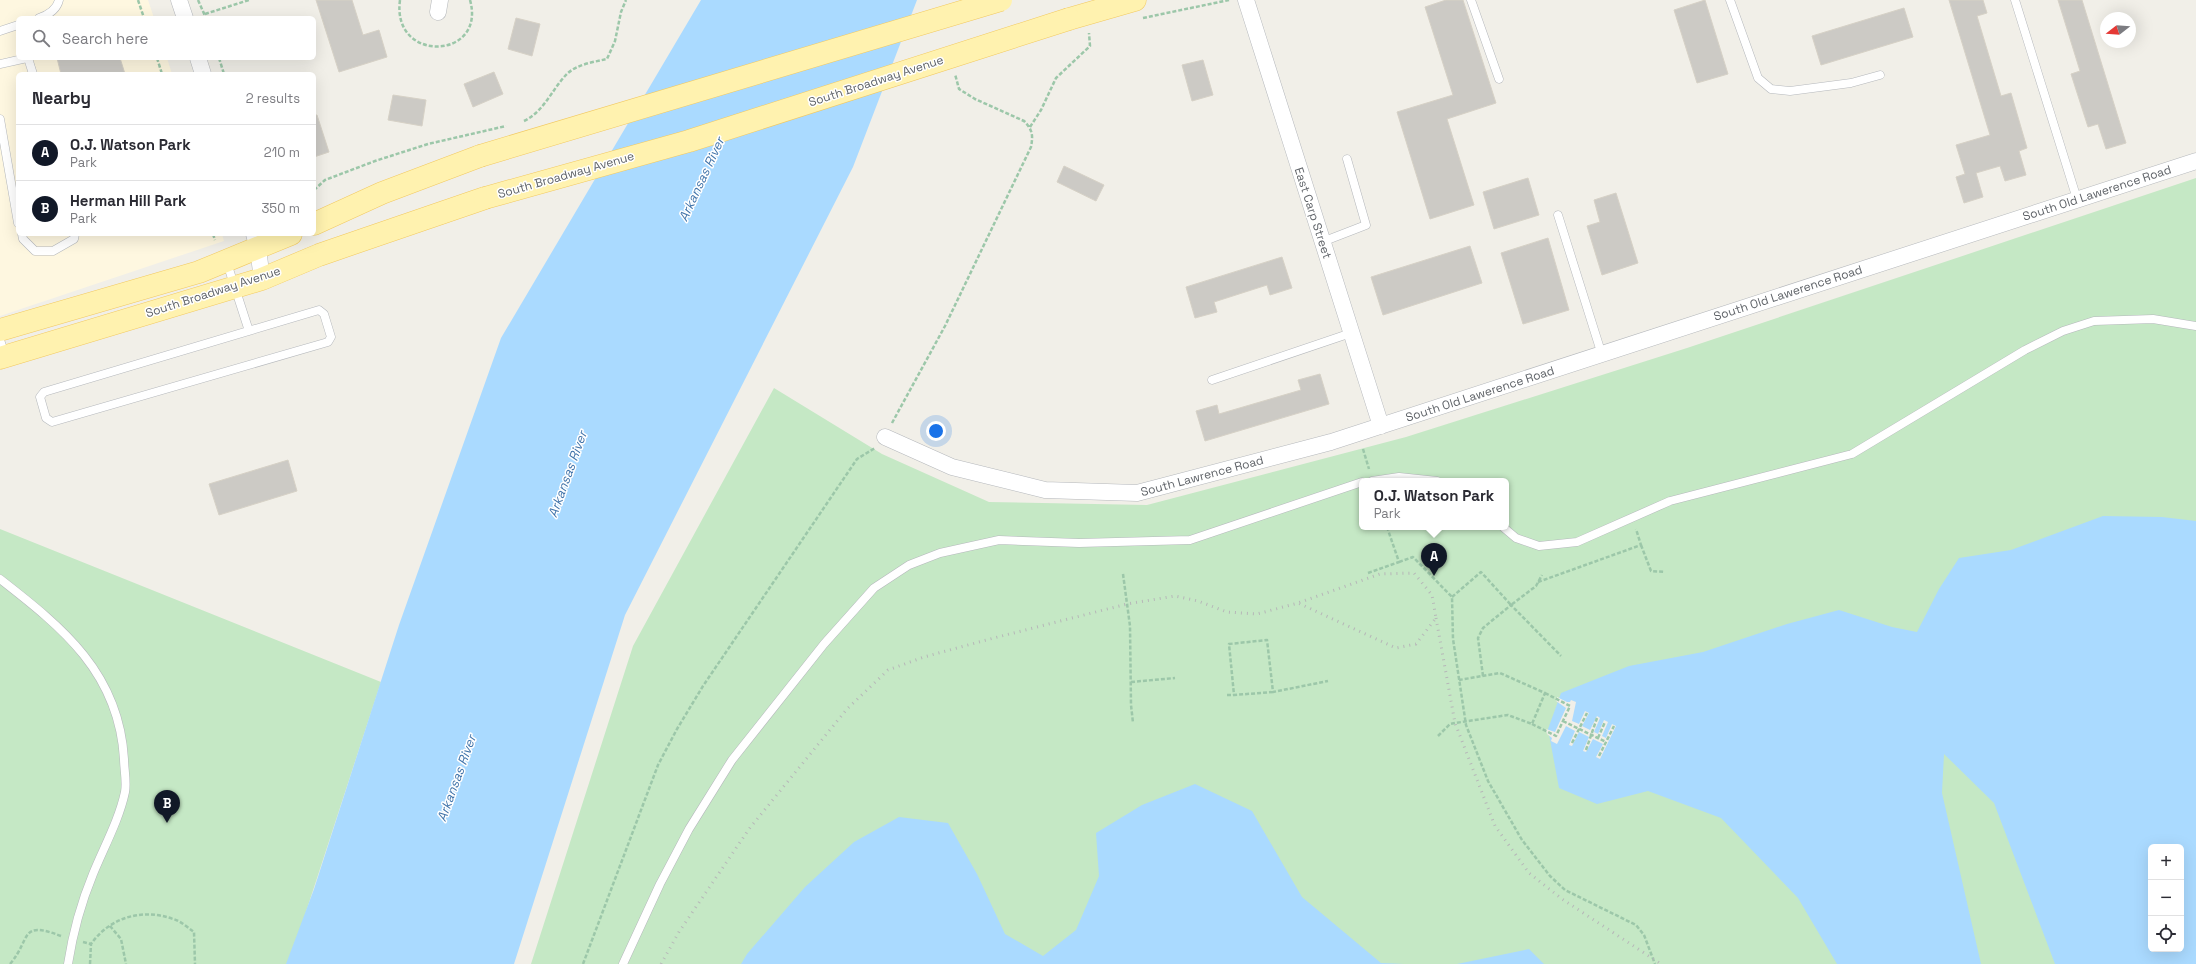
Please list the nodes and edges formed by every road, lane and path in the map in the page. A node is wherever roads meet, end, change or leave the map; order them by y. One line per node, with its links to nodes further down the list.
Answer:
1 (58, 0): 15 (lane)
2 (138, 0): 16 (path)
3 (179, 0): 17 (street)
4 (198, 0): 14 (path)
5 (249, 0): 14 (path)
6 (626, 0): 37 (path)
7 (1001, 0): 46 (main road, bridge)
8 (1229, 0): 13 (path)
9 (1246, 0): 53 (street, East Carp Street)
10 (1471, 0): 35 (lane)
11 (1730, 0): 34 (lane)
12 (2015, 0): 43 (lane)
13 (1137, 10): 19 (main road, South Broadway Avenue)
14 (205, 14)
15 (47, 16)
16 (143, 16)
17 (184, 16)
18 (16, 26): 21 (lane)
19 (1075, 26): 22 (path); 55 (main road, South Broadway Avenue, bridge)
20 (1095, 29): 22 (path)
21 (0, 31)
22 (1088, 31): 39 (path)
23 (19, 60): 28 (lane)
24 (29, 60): 30 (lane)
25 (158, 60): 31 (path)
26 (199, 60): 32 (street)
27 (220, 60): 33 (path)
28 (0, 64)
29 (955, 66): 39 (path)
30 (32, 72)
31 (161, 72)
32 (202, 72)
33 (223, 72)
34 (1880, 75)
35 (1499, 78)
36 (0, 119): 44 (lane)
37 (520, 122)
38 (513, 124): 42 (path)
39 (1030, 127): 65 (path)
40 (1347, 159): 53 (lane)
41 (2196, 161): 43 (street, South Old Lawerence Road)
42 (316, 188)
43 (2077, 200): 62 (street, South Old Lawerence Road)
44 (16, 211)
45 (1558, 215): 62 (lane)
46 (316, 223)
47 (22, 236): 48 (lane)
48 (75, 236)
49 (214, 236): 51 (path)
50 (281, 236): 52 (main road, South Broadway Avenue)
51 (215, 240)
52 (256, 241): 54 (main road, South Broadway Avenue); 55 (street)
53 (1322, 242): 60 (street, East Carp Street)
54 (226, 262): 56 (lane); 58 (main road, South Broadway Avenue)
55 (262, 279): 56 (main road, South Broadway Avenue)
56 (234, 287): 59 (lane); 61 (main road, South Broadway Avenue)
57 (2196, 326): 71 (lane)
58 (0, 330)
59 (249, 331): 59 (lane)
60 (1351, 333): 63 (lane); 64 (street, East Carp Street)
61 (2, 351)
62 (1602, 355): 64 (street, South Old Lawerence Road)
63 (1212, 380)
64 (1381, 426): 65 (street, South Lawrence Road)
65 (884, 437): 118 (path)
66 (1363, 449): 67 (path)
67 (1372, 478)
68 (1392, 478): 69 (lane)
69 (1408, 478)
70 (1359, 483): 119 (lane)
71 (1632, 517): 73 (lane); 74 (path)
72 (1388, 530): 75 (path)
73 (1507, 530)
74 (1641, 545): 76 (path); 81 (path)
75 (1399, 562): 77 (path); 82 (path)
76 (1665, 572)
77 (1368, 573)
78 (1123, 574): 89 (path)
79 (1542, 575): 81 (path)
80 (0, 579): 111 (lane)
81 (1538, 582): 83 (path)
82 (1452, 597): 83 (path); 87 (path)
83 (1511, 605): 84 (path); 85 (path)
84 (1561, 656)
85 (1483, 676): 87 (path); 91 (path)
86 (1175, 678): 89 (path)
87 (1459, 680): 96 (path)
88 (1328, 681): 90 (path)
89 (1131, 682): 99 (path)
90 (1273, 692): 93 (path); 93 (path)
91 (1545, 693): 97 (path); 100 (path)
92 (1227, 695): 93 (path)
93 (1234, 695)
94 (1587, 713): 102 (path)
95 (1597, 718): 103 (path)
96 (1465, 721): 100 (path); 104 (path); 120 (path)
97 (1563, 721): 100 (path); 102 (path)
98 (1605, 722): 105 (path)
99 (1133, 723)
100 (1532, 724)
101 (1614, 726): 106 (path)
102 (1579, 728): 103 (path); 107 (path)
103 (1592, 735): 105 (path); 108 (path)
104 (1438, 736)
105 (1598, 738): 106 (path)
106 (1606, 742): 109 (path)
107 (1572, 743)
108 (1586, 750)
109 (1599, 756)
110 (110, 926): 112 (path); 116 (path); 117 (path)
111 (72, 939): 112 (path); 113 (path); 114 (lane)
112 (91, 944): 115 (path)
113 (10, 964)
114 (68, 964)
115 (90, 964)
116 (126, 964)
117 (194, 964)
118 (583, 964)
119 (623, 964)
120 (1655, 964)

